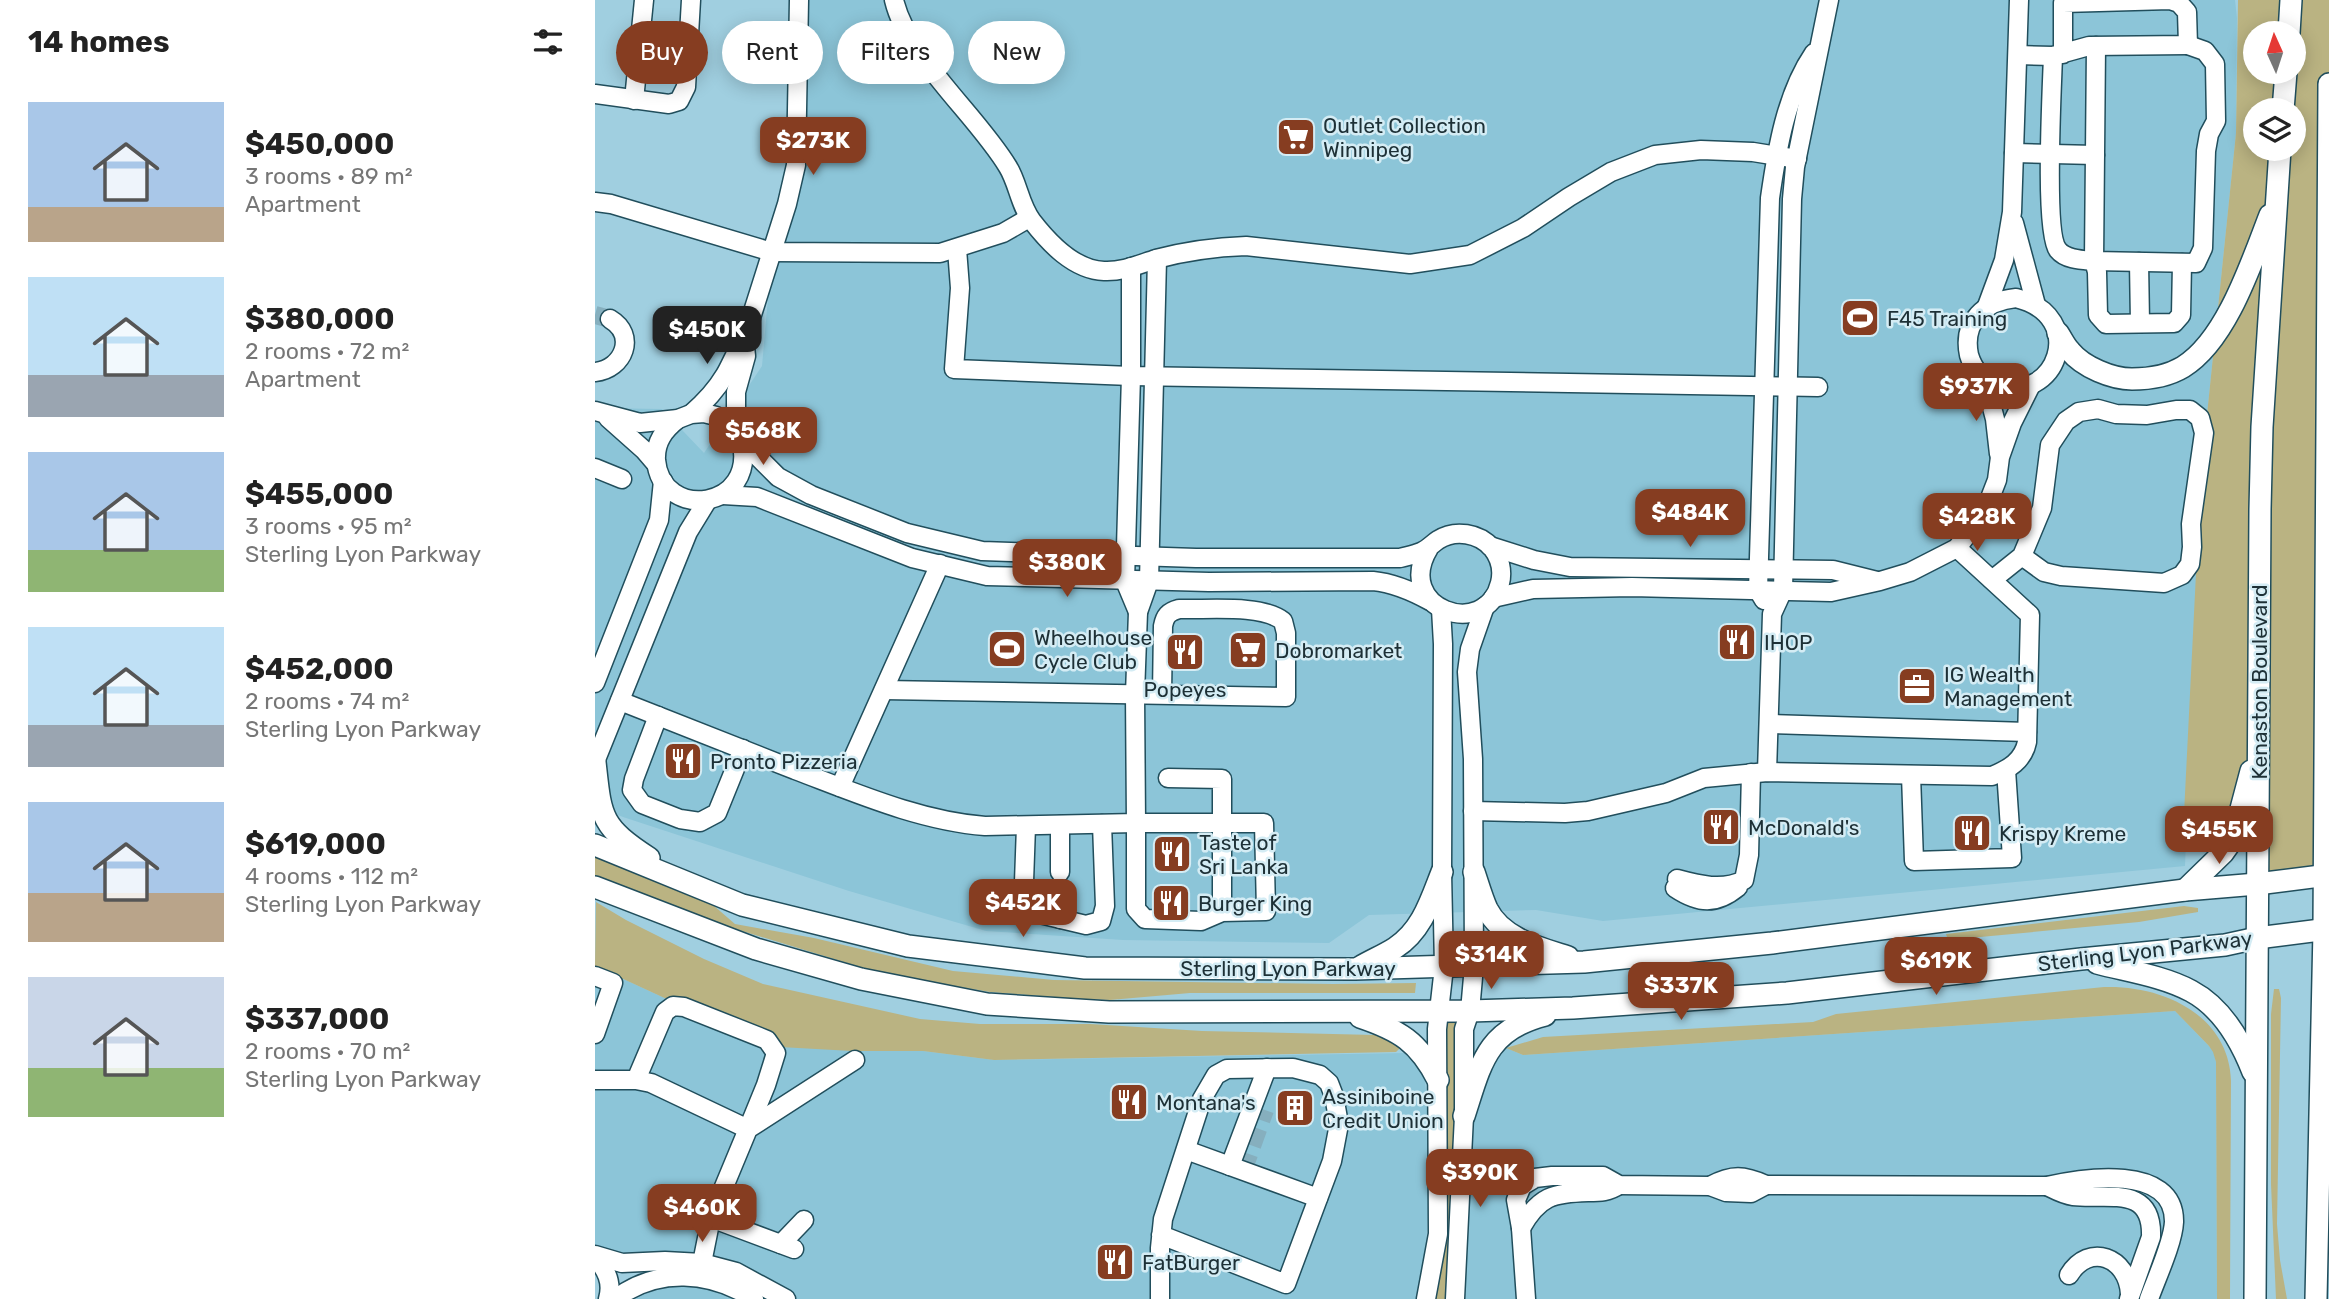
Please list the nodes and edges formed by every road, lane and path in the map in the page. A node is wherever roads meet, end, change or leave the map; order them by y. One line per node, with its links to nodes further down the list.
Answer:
1 (643, 0): 16 (street)
2 (691, 0): 16 (street)
3 (799, 0): 29 (street)
4 (894, 0): 26 (street)
5 (1829, 0): 11 (street)
6 (2019, 0): 12 (street)
7 (2291, 0): 8 (main road)
8 (2290, 21)
9 (2188, 45): 10 (street); 13 (street); 33 (street)
10 (2096, 46): 13 (street); 19 (street)
11 (1818, 48): 20 (street); 21 (street)
12 (2018, 55): 13 (street); 17 (street)
13 (2058, 55): 18 (street)
14 (2329, 84): 27 (main road)
15 (595, 94): 16 (street)
16 (634, 100)
17 (2014, 153): 18 (street); 25 (street)
18 (2050, 154): 19 (street); 31 (street)
19 (2095, 155): 31 (street)
20 (1777, 156): 21 (street); 30 (street); 45 (street)
21 (1797, 159): 47 (street)
22 (2279, 161): 23 (main road, Kenaston Boulevard)
23 (2277, 196): 39 (main road); 86 (main road, Kenaston Boulevard)
24 (595, 202): 29 (street)
25 (2012, 212): 35 (street); 36 (street)
26 (1029, 218): 28 (street); 34 (street)
27 (2328, 219): 84 (main road)
28 (957, 249): 29 (street); 42 (street)
29 (772, 252): 40 (street)
30 (1157, 259): 34 (street); 43 (street)
31 (2094, 261): 32 (street); 38 (street)
32 (2139, 262): 33 (street); 38 (street)
33 (2182, 263): 38 (street)
34 (1131, 267): 42 (street)
35 (2036, 305): 36 (street); 39 (street)
36 (1987, 306): 44 (street)
37 (610, 319): 41 (street)
38 (2140, 323)
39 (2058, 333): 46 (street)
40 (744, 340): 50 (street); 51 (street)
41 (595, 372)
42 (1131, 376): 43 (street); 61 (street)
43 (1155, 376): 45 (street); 62 (street)
44 (1985, 381): 46 (street); 52 (street)
45 (1765, 385): 47 (street); 65 (street)
46 (2031, 385): 52 (street)
47 (1788, 386): 48 (street); 66 (street)
48 (1818, 387)
49 (599, 413): 50 (street); 53 (street)
50 (684, 416): 51 (street); 53 (street)
51 (738, 435): 57 (street); 61 (street)
52 (2000, 457): 60 (street)
53 (656, 464): 56 (street)
54 (595, 468): 55 (street)
55 (622, 479)
56 (663, 481): 57 (street); 77 (street)
57 (715, 498): 64 (street); 81 (street)
58 (1490, 546): 59 (street); 65 (street); 73 (street)
59 (1429, 548): 62 (street); 74 (street)
60 (1957, 548): 68 (street); 70 (street)
61 (1125, 556): 62 (street); 67 (street)
62 (1149, 556): 69 (street)
63 (2022, 556): 63 (street); 68 (street)
64 (940, 564): 67 (street); 78 (street)
65 (1758, 568): 66 (street); 71 (street)
66 (1782, 569): 70 (street); 72 (street)
67 (1125, 580): 69 (street); 75 (street)
68 (1992, 580): 85 (street)
69 (1149, 581): 74 (street); 75 (street)
70 (1880, 582): 72 (street)
71 (1758, 590): 72 (street); 73 (street); 76 (street)
72 (1783, 590): 76 (street)
73 (1489, 602): 74 (street); 94 (street)
74 (1436, 606): 102 (street)
75 (1137, 612): 79 (street)
76 (1772, 614): 83 (street)
77 (595, 683)
78 (884, 690): 79 (street); 93 (street)
79 (1135, 694): 80 (street); 95 (street)
80 (1162, 695): 80 (street)
81 (620, 701): 82 (street); 88 (street)
82 (658, 716): 87 (street); 87 (street)
83 (1769, 724): 85 (street); 90 (street)
84 (2327, 725): 104 (main road)
85 (2027, 732): 89 (street)
86 (2259, 742): 106 (main road, Kenaston Boulevard); 109 (main road)
87 (743, 749): 93 (street)
88 (595, 762): 107 (main road)
89 (2006, 770): 91 (street); 91 (street)
90 (1759, 773): 91 (street); 94 (street); 105 (street)
91 (1911, 775)
92 (1168, 778): 97 (street)
93 (840, 787): 99 (street)
94 (1473, 811): 103 (street)
95 (1136, 823): 96 (street); 97 (street); 111 (street)
96 (1102, 824): 98 (street); 112 (street)
97 (1221, 824): 111 (street); 111 (street)
98 (1061, 825): 99 (street); 101 (street)
99 (1026, 826): 112 (street)
100 (595, 845): 107 (main road, Sterling Lyon Parkway)
101 (1060, 872)
102 (1442, 872): 117 (street); 119 (main road)
103 (1474, 872): 116 (main road); 118 (street)
104 (2326, 875): 106 (main road, Sterling Lyon Parkway); 113 (main road)
105 (1676, 884)
106 (2257, 884): 109 (main road, Sterling Lyon Parkway); 114 (main road, Kenaston Boulevard)
107 (691, 886): 119 (main road, Sterling Lyon Parkway)
108 (595, 887): 124 (main road, Sterling Lyon Parkway)
109 (2185, 890): 116 (main road, Sterling Lyon Parkway)
110 (1061, 895): 112 (street)
111 (1222, 912)
112 (1061, 919)
113 (2326, 929): 114 (main road, Sterling Lyon Parkway); 127 (main road)
114 (2257, 938): 115 (main road, Sterling Lyon Parkway); 130 (main road, Kenaston Boulevard)
115 (2081, 959): 121 (main road, Sterling Lyon Parkway); 130 (main road)
116 (1584, 961): 118 (main road, Sterling Lyon Parkway)
117 (1444, 967): 118 (main road, Sterling Lyon Parkway); 119 (main road, Sterling Lyon Parkway); 122 (street)
118 (1474, 967): 123 (street)
119 (1355, 969)
120 (595, 975): 126 (street)
121 (1573, 1008): 123 (main road, Sterling Lyon Parkway); 134 (main road)
122 (1440, 1011): 123 (main road, Sterling Lyon Parkway); 124 (main road, Sterling Lyon Parkway); 133 (street)
123 (1470, 1011): 134 (street)
124 (1345, 1012): 133 (main road)
125 (2329, 1020): 127 (main road)
126 (595, 1034)
127 (2322, 1040): 159 (main road)
128 (856, 1060): 135 (street)
129 (1267, 1068): 136 (street); 137 (street); 140 (street)
130 (2256, 1078): 158 (main road, Kenaston Boulevard)
131 (595, 1080): 132 (street)
132 (636, 1080): 135 (street); 135 (street)
133 (1438, 1080): 155 (street)
134 (1464, 1115): 148 (street)
135 (748, 1129): 141 (street)
136 (1186, 1150): 137 (street); 144 (street)
137 (1230, 1166): 140 (street)
138 (1619, 1185): 139 (street); 143 (street); 143 (street)
139 (2047, 1186): 149 (street); 157 (street)
140 (1318, 1198): 144 (street)
141 (711, 1218): 142 (street); 146 (street)
142 (804, 1220)
143 (1521, 1228): 156 (street)
144 (1161, 1235): 154 (street)
145 (595, 1256): 146 (street); 150 (street)
146 (702, 1263): 153 (street)
147 (2069, 1275): 149 (street)
148 (1457, 1293)
149 (2129, 1296)
150 (608, 1299)
151 (615, 1299): 152 (street)
152 (754, 1299)
153 (786, 1299)
154 (1160, 1299)
155 (1426, 1299)
156 (1526, 1299)
157 (2149, 1299)
158 (2255, 1299)
159 (2316, 1299)

